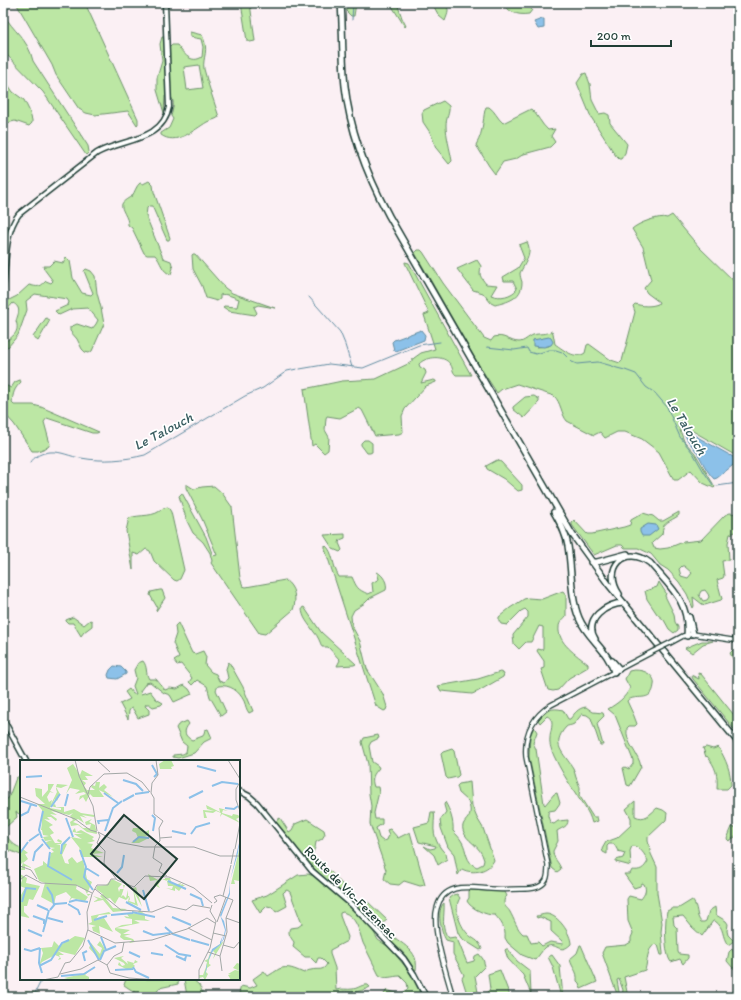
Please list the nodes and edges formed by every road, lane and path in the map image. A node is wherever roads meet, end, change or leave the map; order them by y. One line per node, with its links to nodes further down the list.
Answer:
1 (165, 3): 3 (main road)
2 (341, 3): 4 (highway)
3 (3, 290)
4 (540, 480): 5 (highway); 10 (highway)
5 (591, 562): 6 (highway); 7 (highway)
6 (625, 605): 8 (highway); 10 (highway); 12 (highway)
7 (693, 634): 8 (street); 9 (street)
8 (687, 636): 10 (street, bridge)
9 (738, 640)
10 (616, 670): 16 (street)
11 (3, 718): 13 (main road)
12 (738, 742)
13 (25, 760)
14 (240, 792): 15 (main road, Route de Vic-Fezensac)
15 (426, 997)
16 (453, 997)

